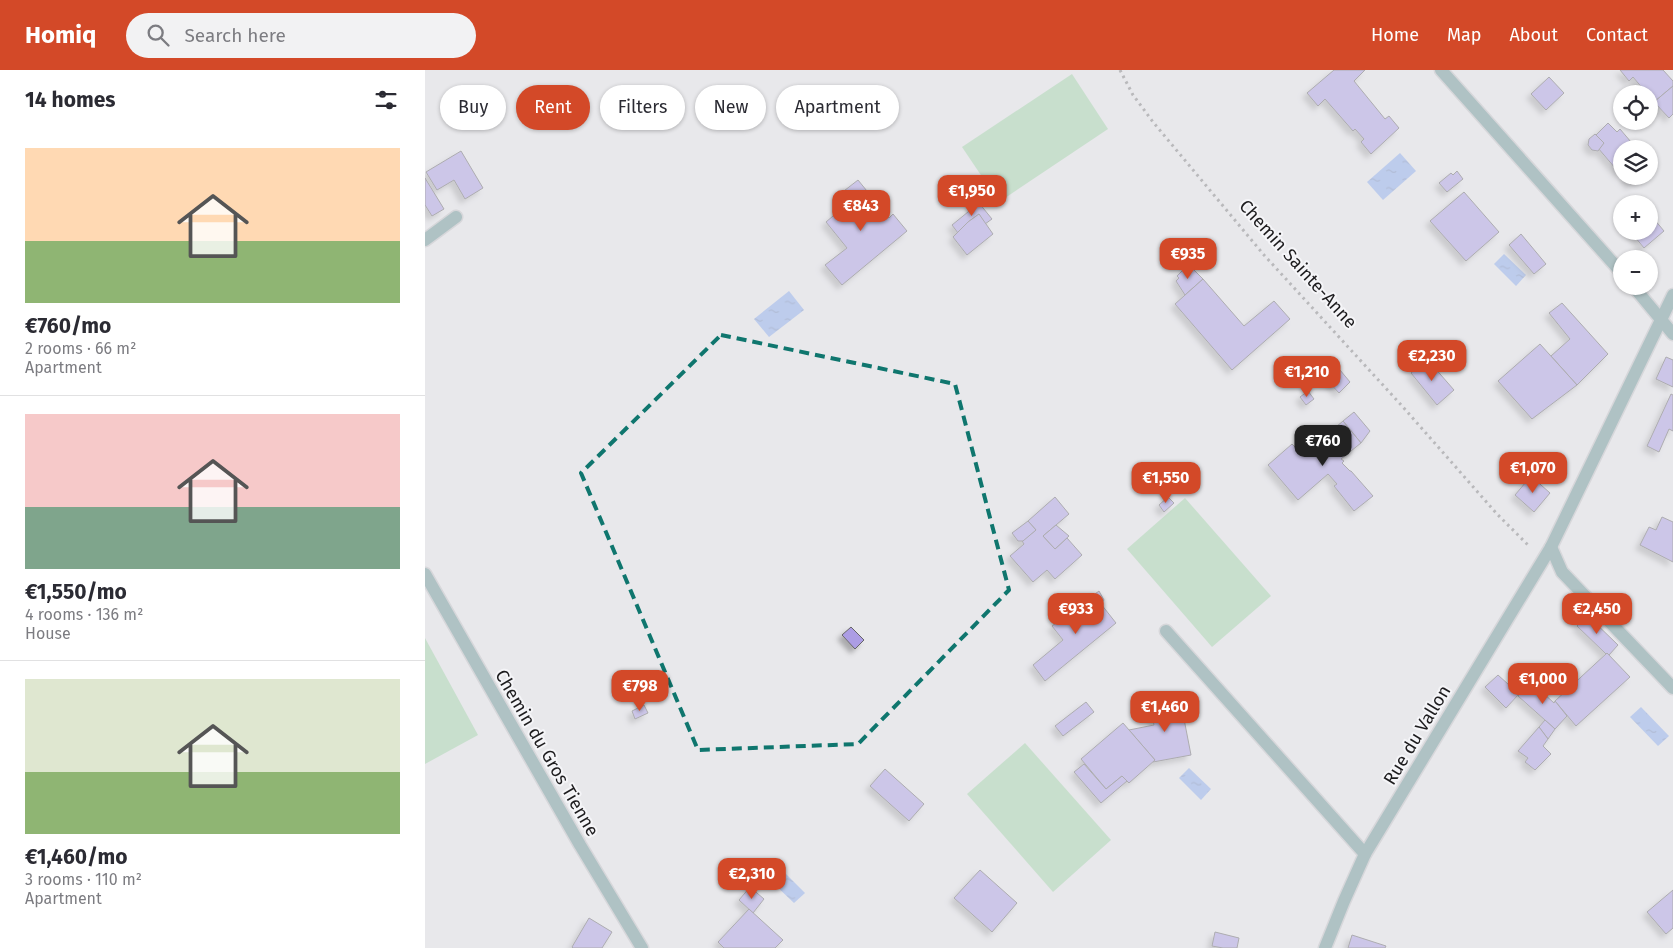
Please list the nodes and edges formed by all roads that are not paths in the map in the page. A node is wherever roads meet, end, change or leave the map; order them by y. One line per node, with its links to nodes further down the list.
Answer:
1 (1441, 70): 4 (street)
2 (456, 217): 3 (street)
3 (425, 240)
4 (1613, 263)
5 (1640, 295): 7 (street)
6 (1673, 295): 7 (street, Rue du Vallon)
7 (1661, 321): 8 (street); 9 (street, Rue du Vallon)
8 (1673, 334)
9 (1551, 547): 12 (street); 13 (street, Rue du Vallon)
10 (425, 574): 14 (street, Chemin du Gros Tienne)
11 (1166, 631): 13 (street)
12 (1673, 688)
13 (1365, 854): 15 (street, Rue du Vallon)
14 (642, 948)
15 (1325, 948)

